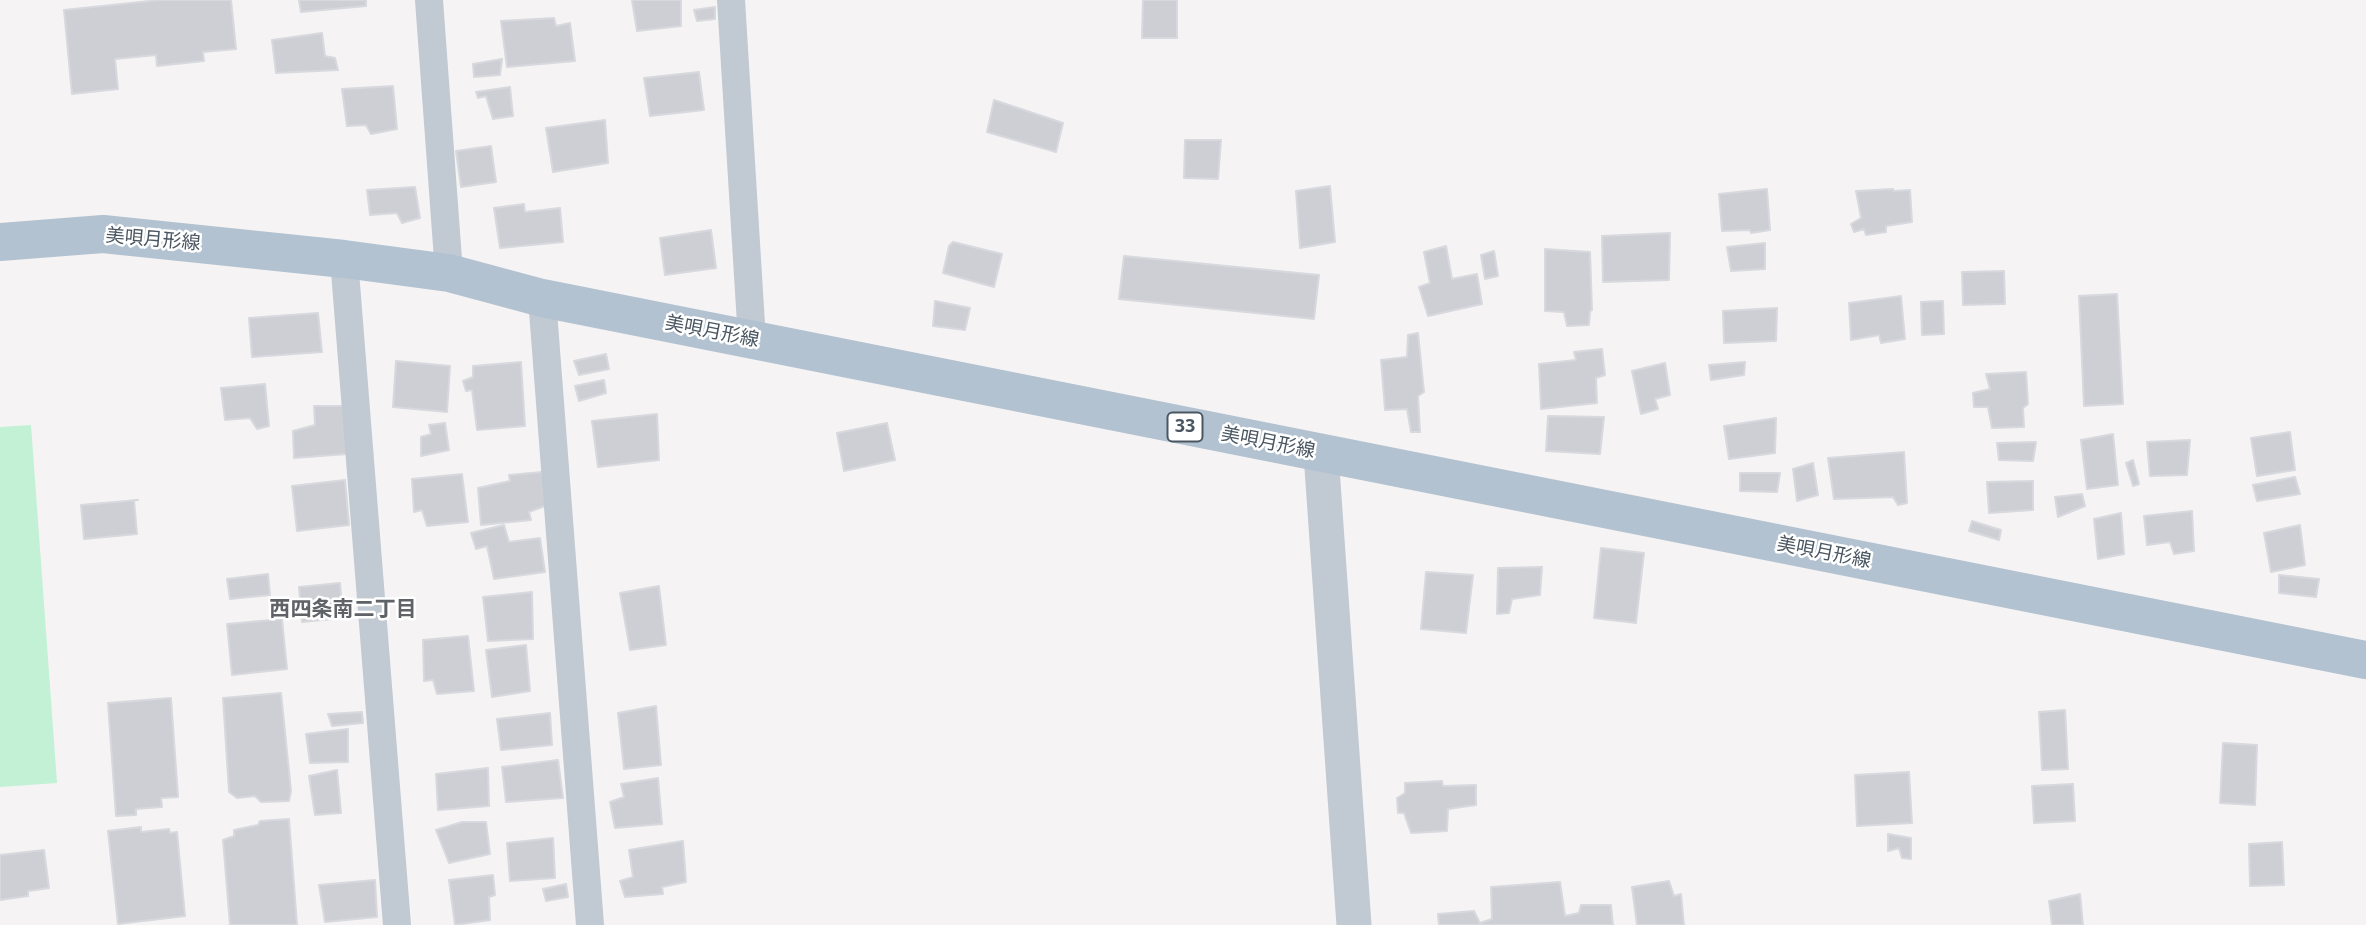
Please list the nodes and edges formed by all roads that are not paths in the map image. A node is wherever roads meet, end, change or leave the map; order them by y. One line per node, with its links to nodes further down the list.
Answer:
1 (429, 0): 5 (street)
2 (731, 0): 7 (street)
3 (0, 242): 4 (main road, 美唄月形線 / 33)
4 (344, 259): 5 (main road, 美唄月形線 / 33); 10 (street)
5 (449, 273): 6 (main road, 美唄月形線 / 33)
6 (541, 298): 7 (main road, 美唄月形線 / 33); 11 (street)
7 (752, 340): 8 (main road, 美唄月形線 / 33)
8 (1321, 454): 9 (main road, 美唄月形線 / 33); 12 (street)
9 (2366, 660)
10 (397, 925)
11 (590, 925)
12 (1354, 925)

